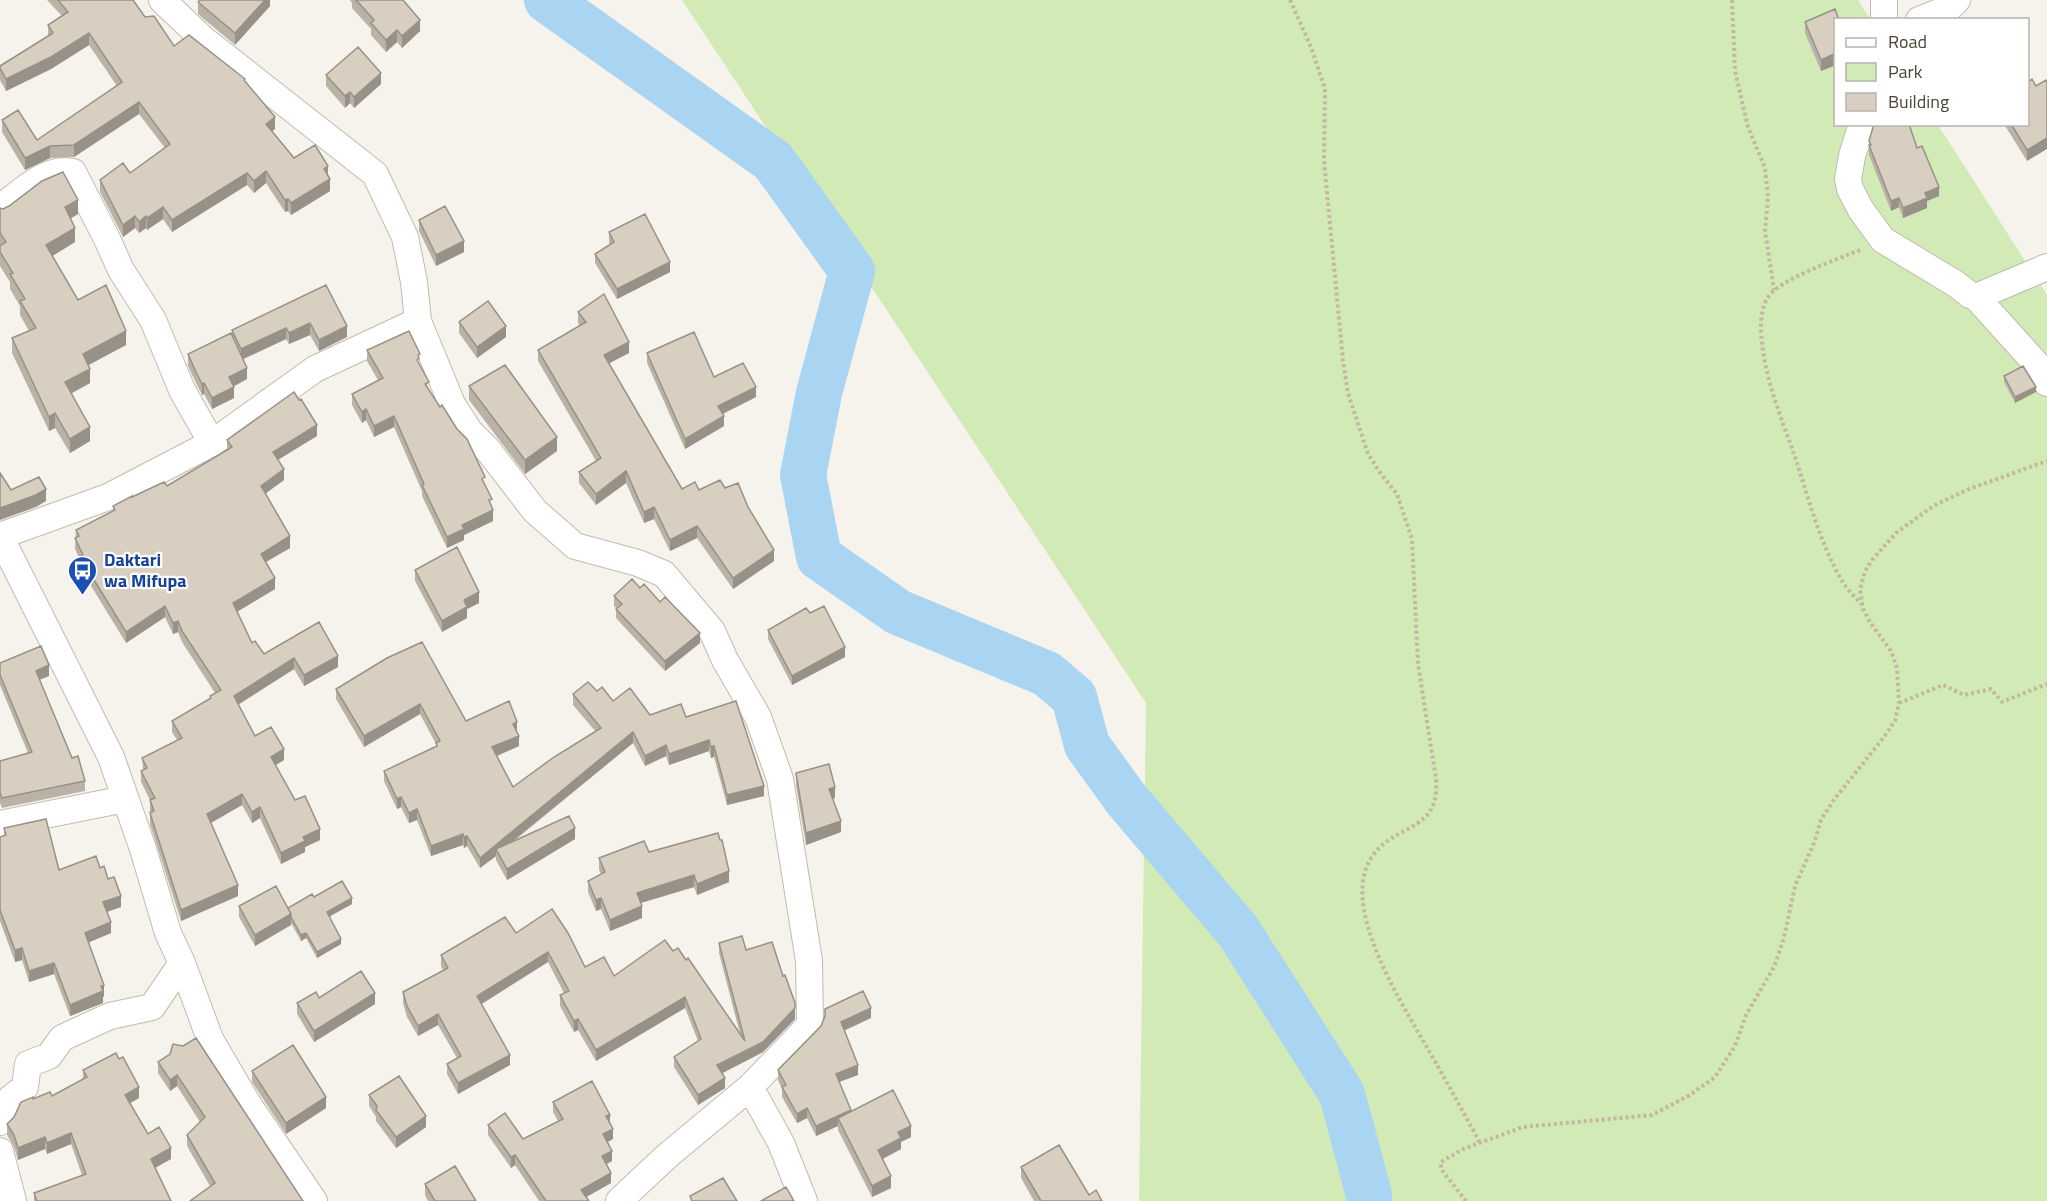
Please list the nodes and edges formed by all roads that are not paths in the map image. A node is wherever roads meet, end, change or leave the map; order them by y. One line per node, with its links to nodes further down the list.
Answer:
1 (162, 0): 12 (street)
2 (1884, 0): 4 (street)
3 (1957, 0): 5 (street)
4 (1884, 18)
5 (1924, 18)
6 (1849, 126): 8 (street)
7 (1861, 126): 8 (street)
8 (1849, 171): 11 (street)
9 (0, 208): 14 (street)
10 (2047, 267): 11 (street)
11 (1976, 297): 13 (street)
12 (418, 321): 14 (street); 18 (street)
13 (2047, 383)
14 (212, 442): 15 (street)
15 (125, 799): 16 (street); 17 (street)
16 (0, 824)
17 (182, 963): 19 (street); 22 (street)
18 (750, 1087): 23 (street); 24 (street)
19 (0, 1122)
20 (0, 1151): 21 (street)
21 (13, 1201)
22 (314, 1201)
23 (619, 1201)
24 (804, 1201)

